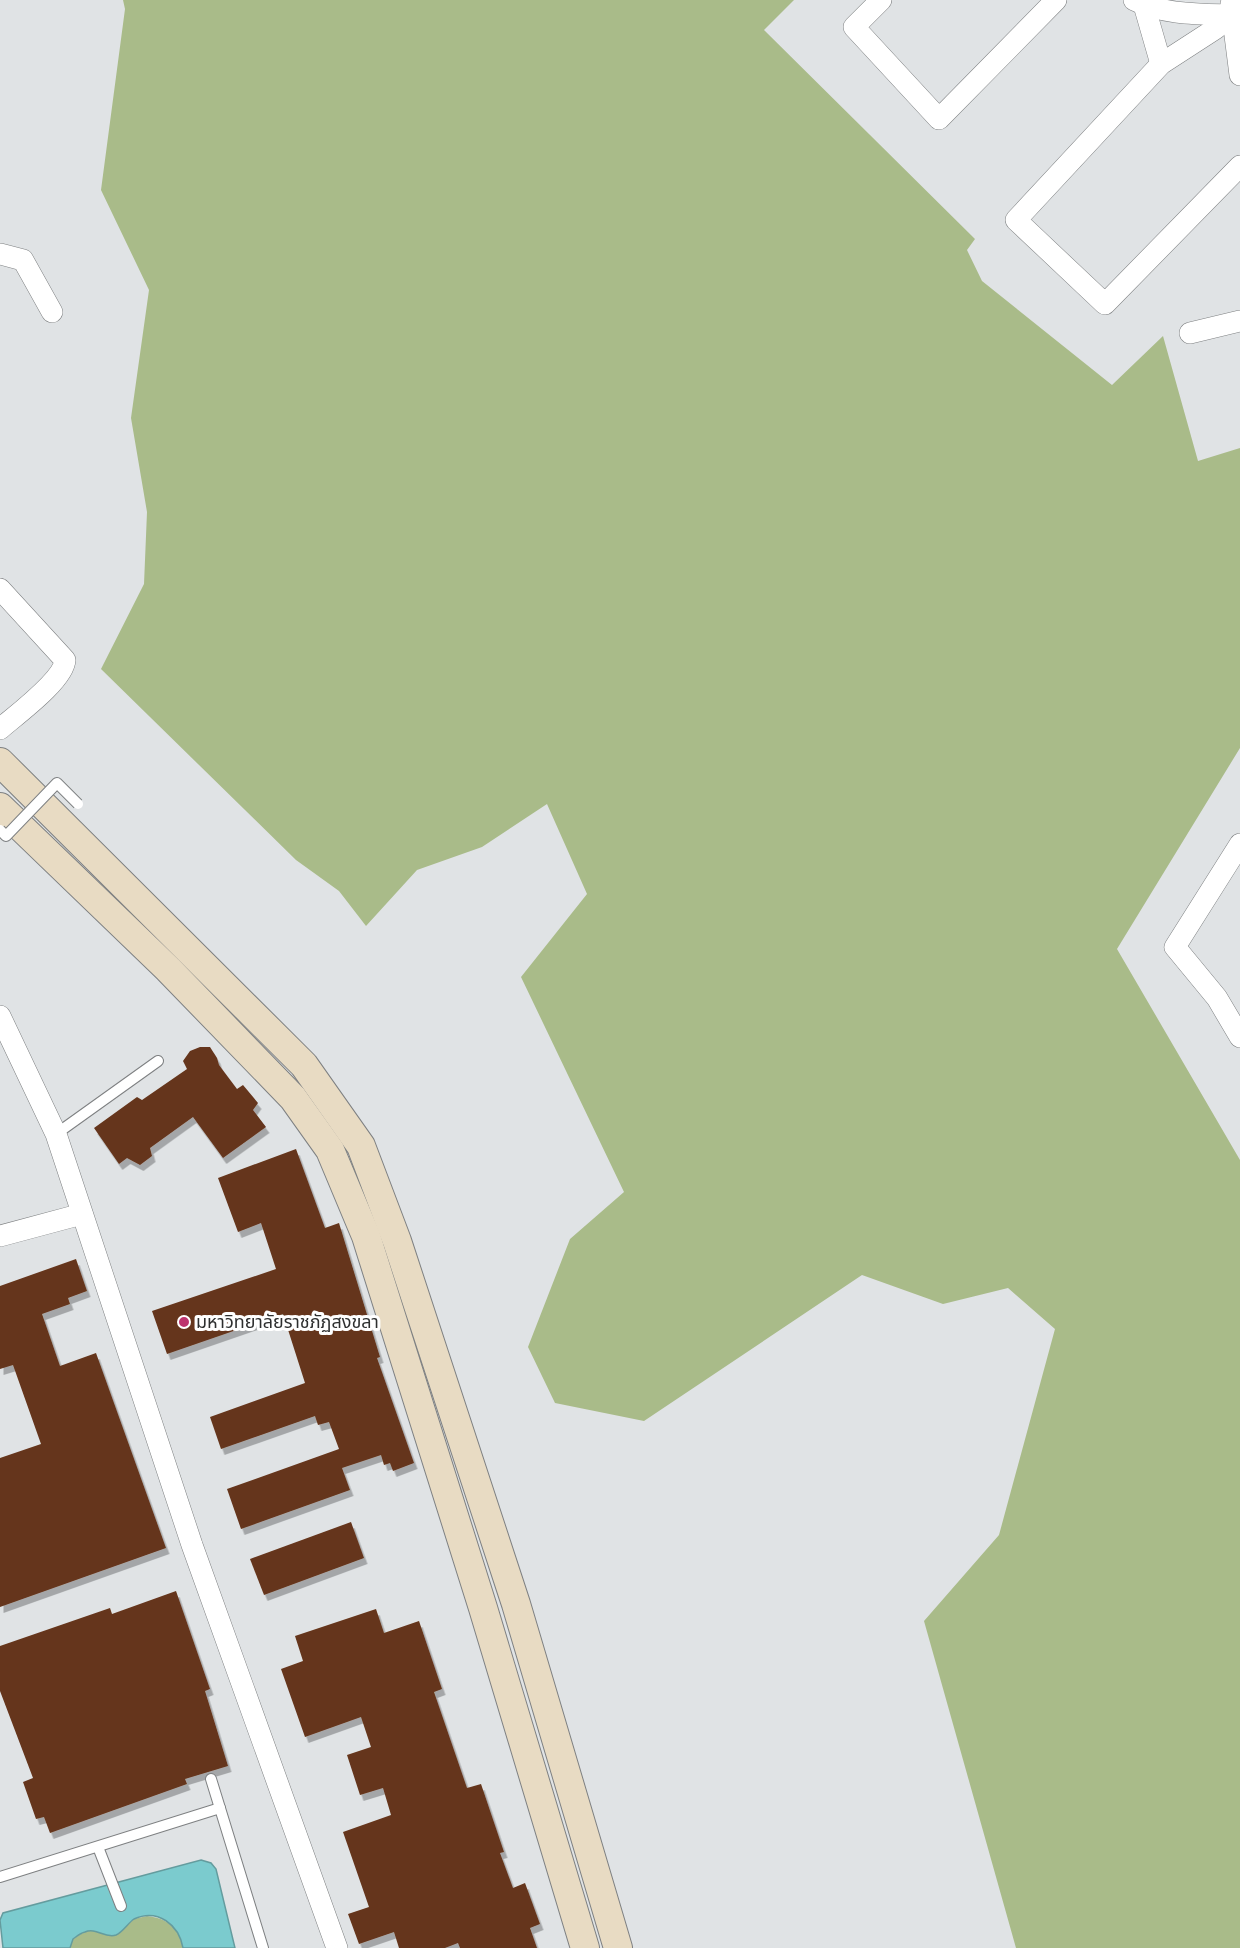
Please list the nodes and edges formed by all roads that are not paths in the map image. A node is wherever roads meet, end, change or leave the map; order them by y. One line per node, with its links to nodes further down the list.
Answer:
1 (881, 0): 2 (street)
2 (1056, 0)
3 (1139, 3): 4 (street); 5 (street)
4 (1232, 7): 5 (street); 6 (street)
5 (1161, 64): 7 (street)
6 (1240, 75)
7 (1240, 166)
8 (0, 254): 9 (street)
9 (52, 312)
10 (1240, 321): 11 (street)
11 (1190, 333)
12 (0, 589): 13 (street)
13 (0, 729)
14 (0, 762): 33 (main road)
15 (78, 804): 17 (lane, bridge)
16 (0, 807): 32 (main road)
17 (0, 830)
18 (1240, 844): 20 (street)
19 (0, 1016): 22 (street)
20 (1240, 1037)
21 (158, 1061): 22 (lane)
22 (56, 1134): 23 (street)
23 (82, 1214): 24 (street); 31 (street)
24 (0, 1236)
25 (211, 1779): 26 (lane)
26 (220, 1808): 27 (lane); 30 (lane)
27 (98, 1847): 28 (lane); 29 (lane)
28 (0, 1877)
29 (121, 1906)
30 (263, 1948)
31 (337, 1948)
32 (585, 1948)
33 (618, 1948)

